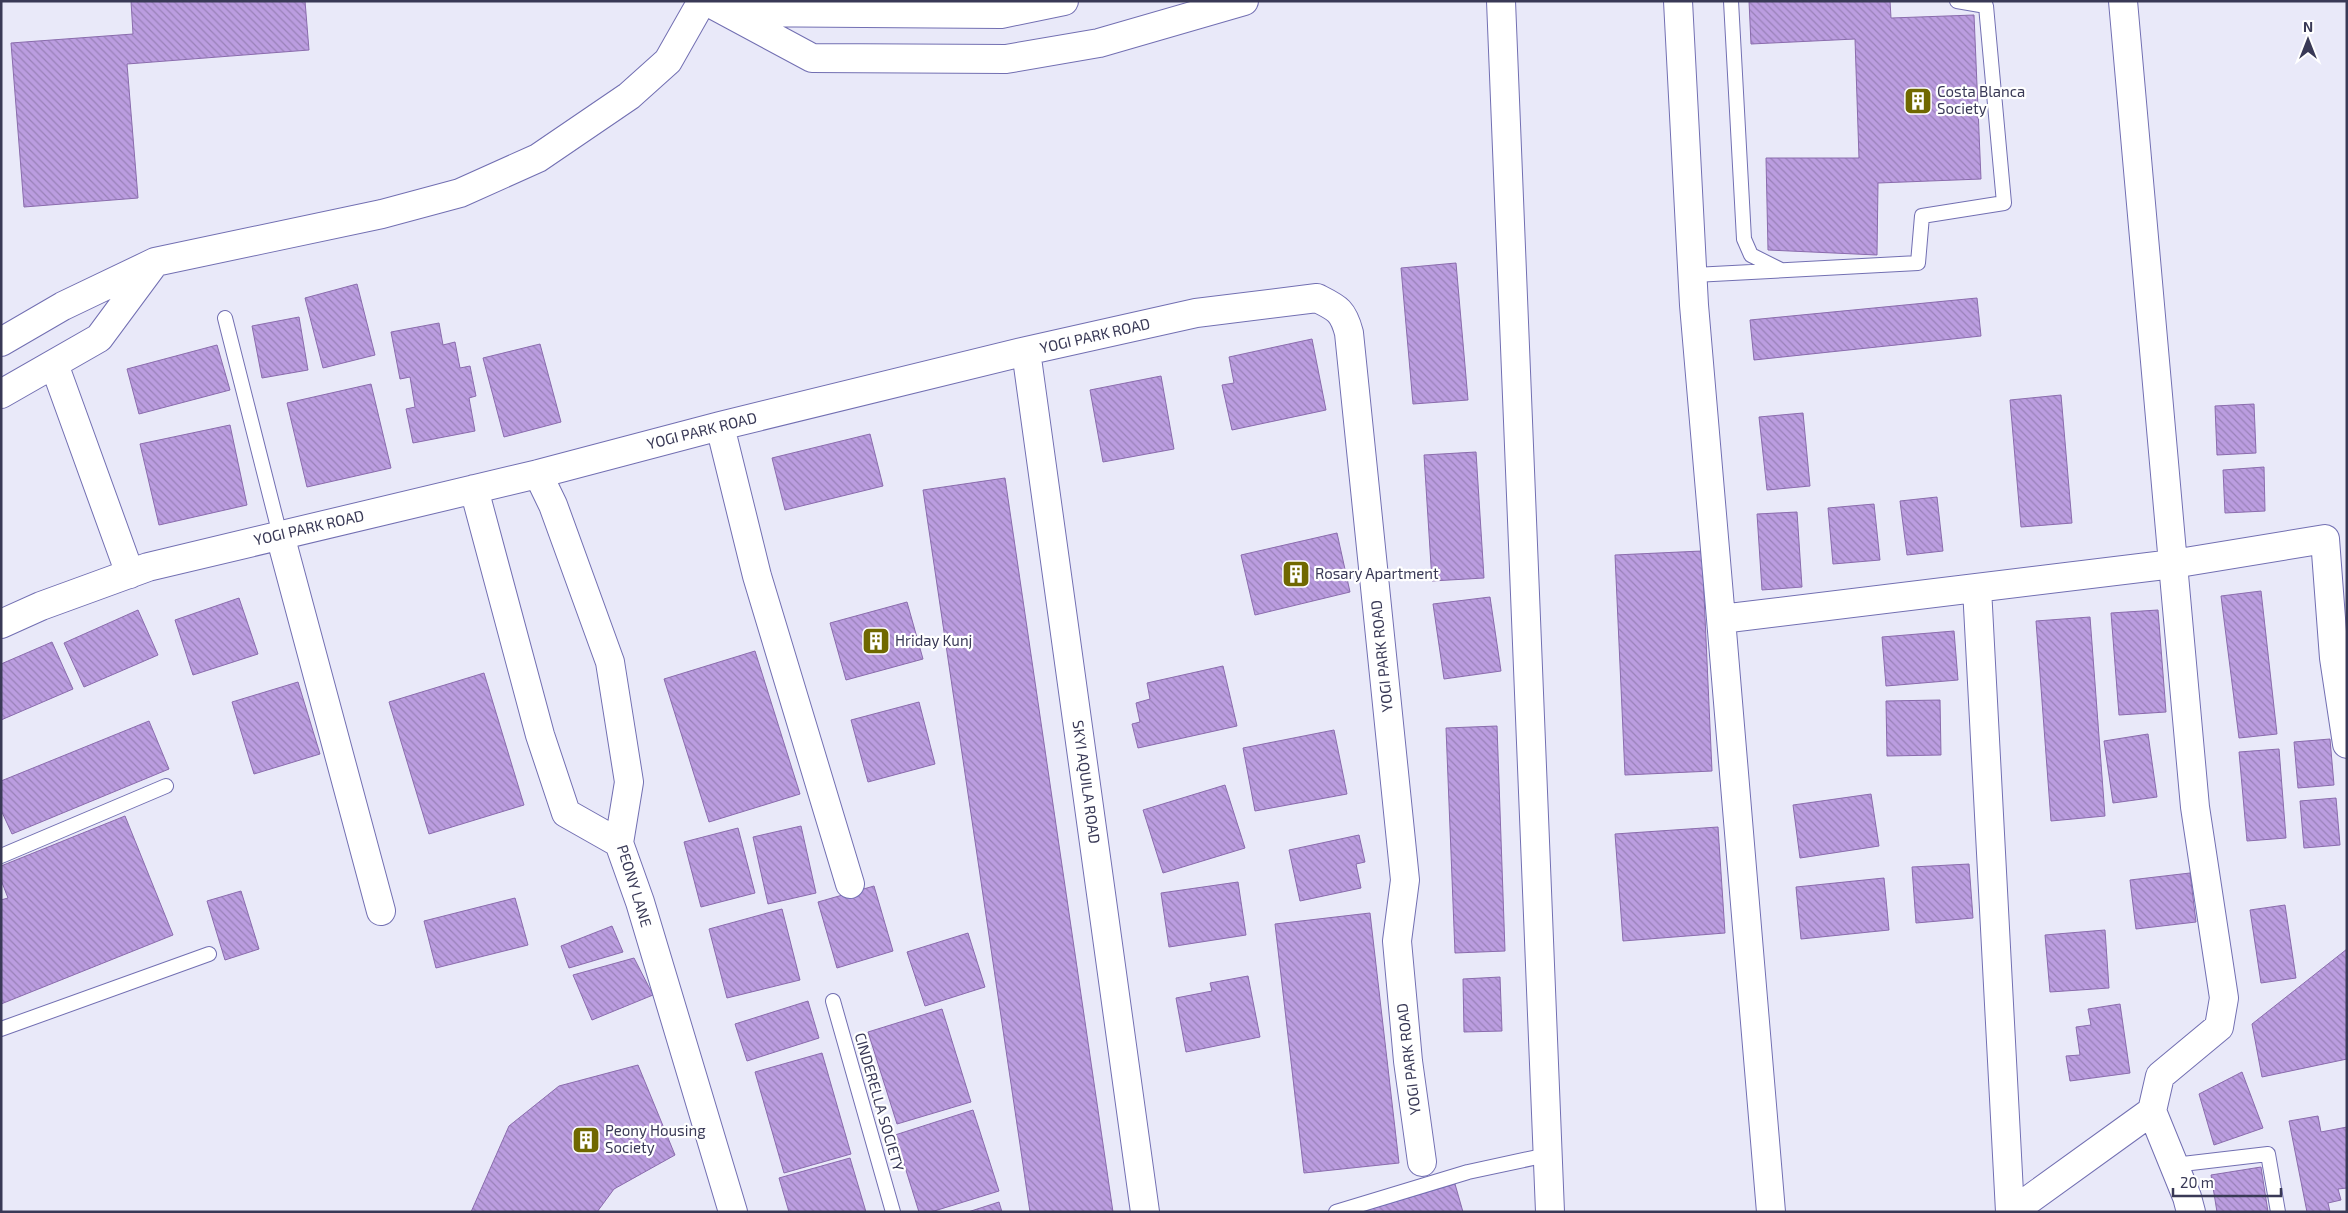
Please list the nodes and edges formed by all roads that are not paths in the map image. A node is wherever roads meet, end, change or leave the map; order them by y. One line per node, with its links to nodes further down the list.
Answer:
1 (702, 1): 10 (street)
2 (1064, 1): 9 (street)
3 (1244, 1): 9 (street)
4 (1501, 1): 38 (street)
5 (1678, 1): 12 (street)
6 (1731, 1): 11 (lane)
7 (1957, 1): 11 (lane)
8 (2123, 1): 23 (street)
9 (717, 7)
10 (155, 262): 14 (street); 16 (street)
11 (1782, 271): 12 (lane)
12 (1694, 276): 26 (street)
13 (225, 318): 21 (lane)
14 (1, 342)
15 (1026, 351): 18 (street, YOGI PARK ROAD); 40 (street, YOGI PARK ROAD); 43 (street, SKYI AQUILA ROAD)
16 (54, 364): 17 (street); 24 (street)
17 (1, 394)
18 (720, 426): 19 (street, YOGI PARK ROAD); 32 (street)
19 (538, 474): 20 (street, YOGI PARK ROAD); 30 (street, PEONY LANE)
20 (474, 489): 21 (street, YOGI PARK ROAD); 30 (street)
21 (280, 535): 24 (street, YOGI PARK ROAD); 33 (street)
22 (2336, 538): 23 (street); 28 (street)
23 (2173, 564): 25 (street); 37 (street)
24 (130, 574): 27 (street, YOGI PARK ROAD)
25 (1977, 588): 26 (street); 47 (street)
26 (1720, 619): 46 (street)
27 (1, 624)
28 (2347, 744)
29 (166, 786): 31 (lane)
30 (619, 843): 41 (street, PEONY LANE)
31 (1, 856)
32 (850, 884)
33 (381, 911)
34 (209, 954): 36 (lane)
35 (833, 1001): 42 (lane, CINDERELLA SOCIETY)
36 (1, 1029)
37 (2152, 1111): 39 (street); 47 (street)
38 (1547, 1156): 40 (lane); 45 (street)
39 (2174, 1165): 48 (street); 49 (lane)
40 (1424, 1174): 44 (lane)
41 (733, 1212)
42 (893, 1212)
43 (1145, 1212)
44 (1336, 1212)
45 (1550, 1212)
46 (1771, 1212)
47 (2011, 1212)
48 (2191, 1212)
49 (2278, 1212)

